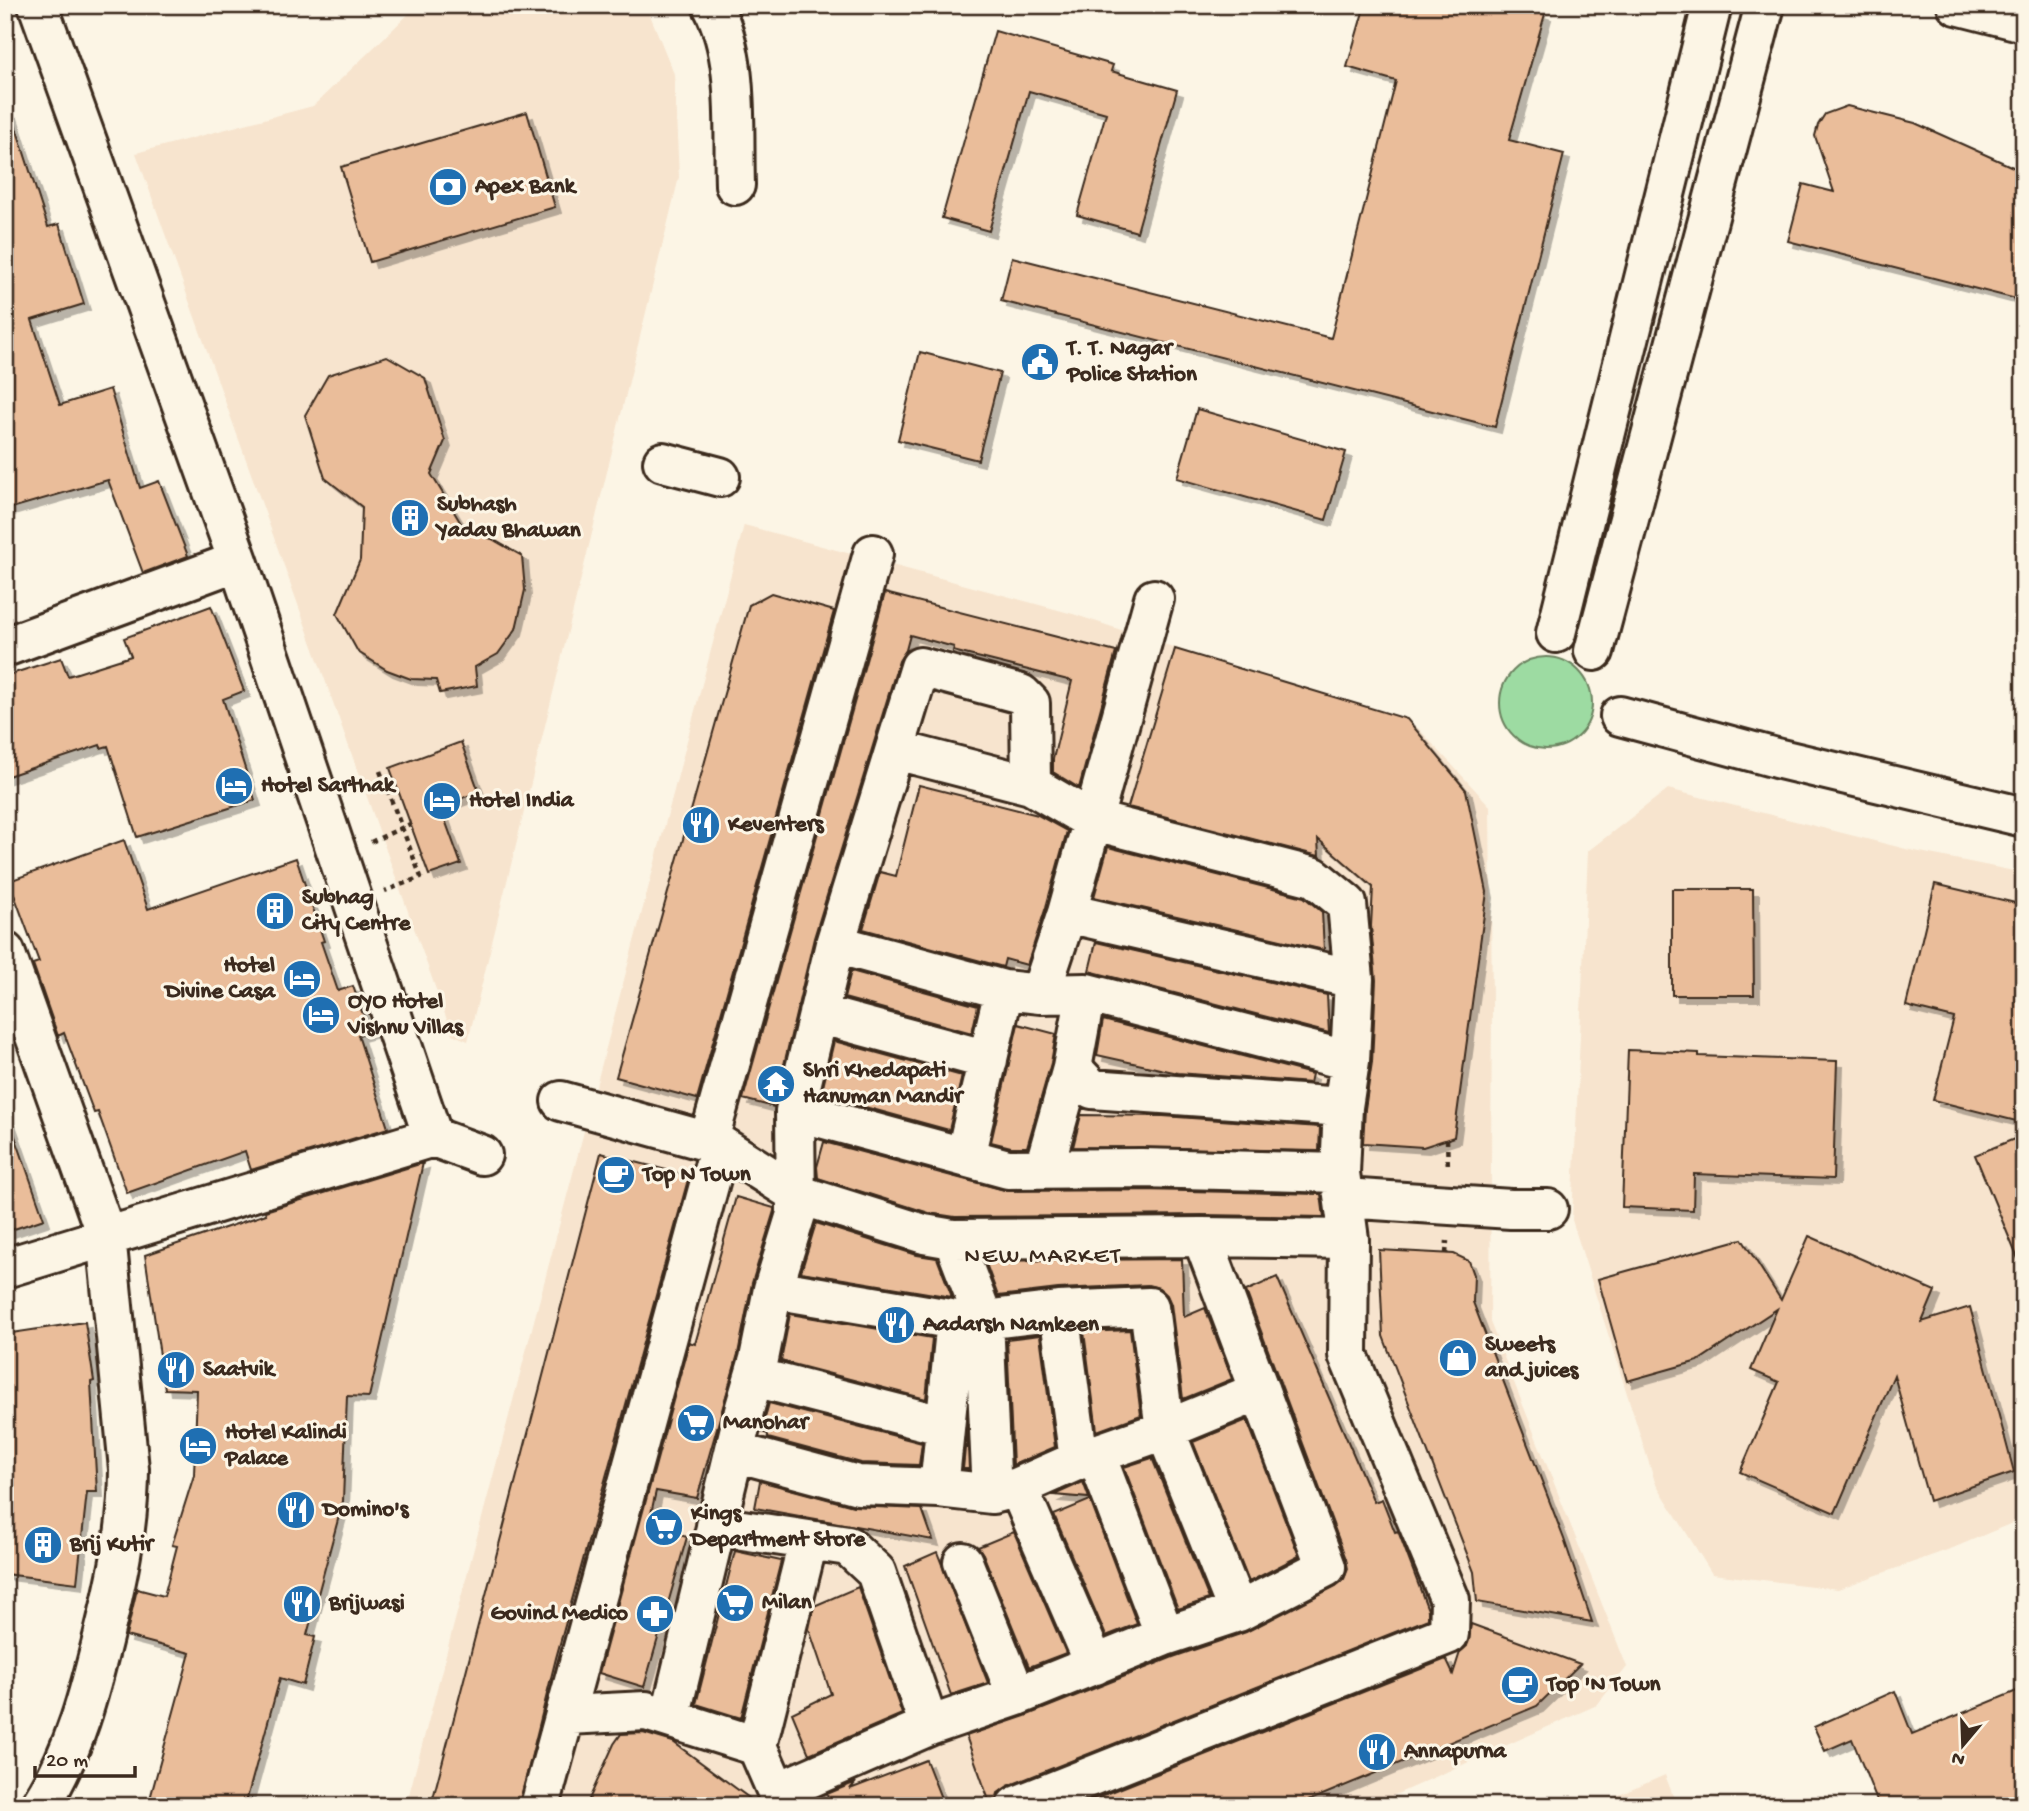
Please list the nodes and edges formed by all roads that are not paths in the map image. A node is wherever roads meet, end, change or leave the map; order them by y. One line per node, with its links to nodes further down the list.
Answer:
1 (38, 5): 11 (street)
2 (712, 5): 7 (street)
3 (1712, 5): 13 (street)
4 (1765, 5): 15 (street)
5 (1957, 5): 6 (street)
6 (2024, 22)
7 (735, 185)
8 (663, 462): 9 (street)
9 (720, 477)
10 (873, 554): 35 (street)
11 (238, 561): 14 (street); 34 (street)
12 (1154, 599): 20 (street)
13 (1556, 633)
14 (5, 647)
15 (1594, 651)
16 (1620, 716): 19 (street)
17 (896, 750): 18 (street); 18 (street); 22 (street)
18 (1031, 785): 20 (street)
19 (2024, 817)
20 (1091, 820): 21 (street); 24 (street)
21 (1067, 913): 24 (street); 25 (street)
22 (835, 944): 25 (street); 27 (street)
23 (5, 952): 42 (street)
24 (1354, 979): 29 (street)
25 (1022, 992): 26 (street); 28 (street)
26 (1086, 993): 29 (street); 30 (street)
27 (818, 1014): 28 (street); 33 (street)
28 (988, 1060): 37 (street)
29 (1350, 1061): 32 (street)
30 (1072, 1068): 32 (street); 38 (street)
31 (561, 1101): 35 (street)
32 (1343, 1107): 39 (street)
33 (795, 1111): 37 (street); 40 (street)
34 (433, 1137): 36 (street); 42 (street)
35 (714, 1144): 40 (street); 65 (street)
36 (482, 1155)
37 (965, 1157): 38 (street)
38 (1044, 1168): 39 (street)
39 (1342, 1186): 41 (street); 45 (street)
40 (797, 1194): 44 (street); 47 (street)
41 (1548, 1209)
42 (106, 1235): 46 (street); 69 (street)
43 (1202, 1237): 44 (street); 45 (street); 51 (street)
44 (953, 1239): 49 (street)
45 (1349, 1239): 71 (street)
46 (5, 1268)
47 (773, 1289): 49 (street); 50 (street)
48 (1059, 1311): 49 (street); 53 (street); 55 (street)
49 (970, 1320): 52 (street); 57 (street)
50 (754, 1377): 52 (street); 54 (street)
51 (1260, 1391): 53 (street); 61 (street)
52 (945, 1426): 56 (street)
53 (1165, 1430): 55 (street); 61 (street)
54 (735, 1452): 56 (street); 58 (street)
55 (1087, 1457): 57 (street); 62 (street)
56 (939, 1488): 57 (street)
57 (1004, 1490): 63 (street)
58 (716, 1527): 59 (street); 66 (street)
59 (808, 1542): 67 (street); 68 (street)
60 (963, 1562): 64 (street)
61 (1238, 1612): 62 (street)
62 (1165, 1636): 63 (street)
63 (1095, 1665): 64 (street)
64 (1017, 1696): 67 (street)
65 (566, 1715): 66 (street); 70 (street)
66 (670, 1718): 68 (street)
67 (929, 1726): 68 (street)
68 (757, 1746)
69 (40, 1806)
70 (540, 1806)
71 (1016, 1806)

